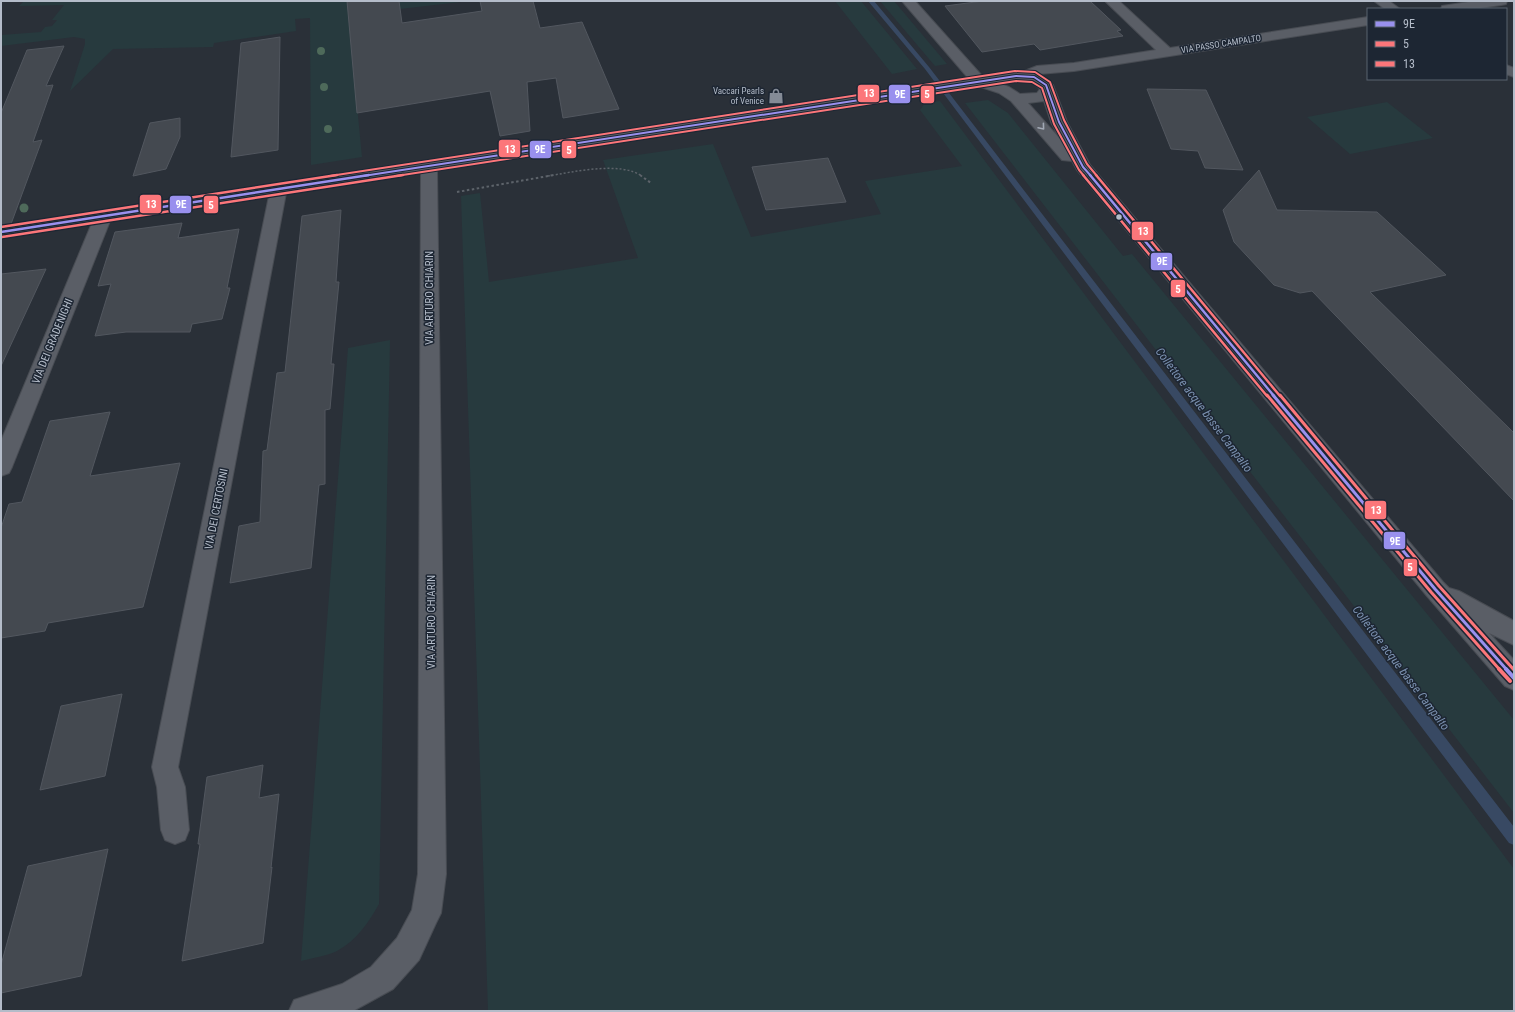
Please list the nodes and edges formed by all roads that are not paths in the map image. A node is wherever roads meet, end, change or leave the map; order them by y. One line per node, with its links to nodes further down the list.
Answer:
1 (908, 1): 11 (street)
2 (1111, 1): 8 (street)
3 (1380, 1): 5 (street)
4 (1501, 1): 6 (street)
5 (1392, 8)
6 (1454, 8)
7 (1367, 21): 8 (street, VIA PASSO CAMPALTO)
8 (1167, 53): 9 (street, VIA PASSO CAMPALTO)
9 (1074, 67): 10 (street, VIA PASSO CAMPALTO); 13 (street, VIA PASSO CAMPALTO)
10 (1025, 76): 12 (street, VIA PASSO CAMPALTO); 13 (street, VIA PASSO CAMPALTO)
11 (980, 82): 12 (street, VIA PASSO CAMPALTO); 14 (street, VIA PASSO CAMPALTO)
12 (1010, 88): 13 (street, VIA PASSO CAMPALTO); 15 (street, one-way to 15)
13 (1046, 88): 15 (street)
14 (429, 166): 16 (street, VIA PASSO CAMPALTO); 24 (street, VIA ARTURO CHIARIN)
15 (1083, 167): 20 (street)
16 (280, 189): 17 (street, VIA PASSO CAMPALTO); 23 (street, VIA DEI CERTOSINI)
17 (103, 216): 18 (street, VIA PASSO CAMPALTO); 19 (street, VIA DEI GRADENIGHI)
18 (1, 232)
19 (1, 467)
20 (1435, 589): 21 (street); 22 (street)
21 (1514, 634)
22 (1514, 678)
23 (175, 830)
24 (305, 1011)

